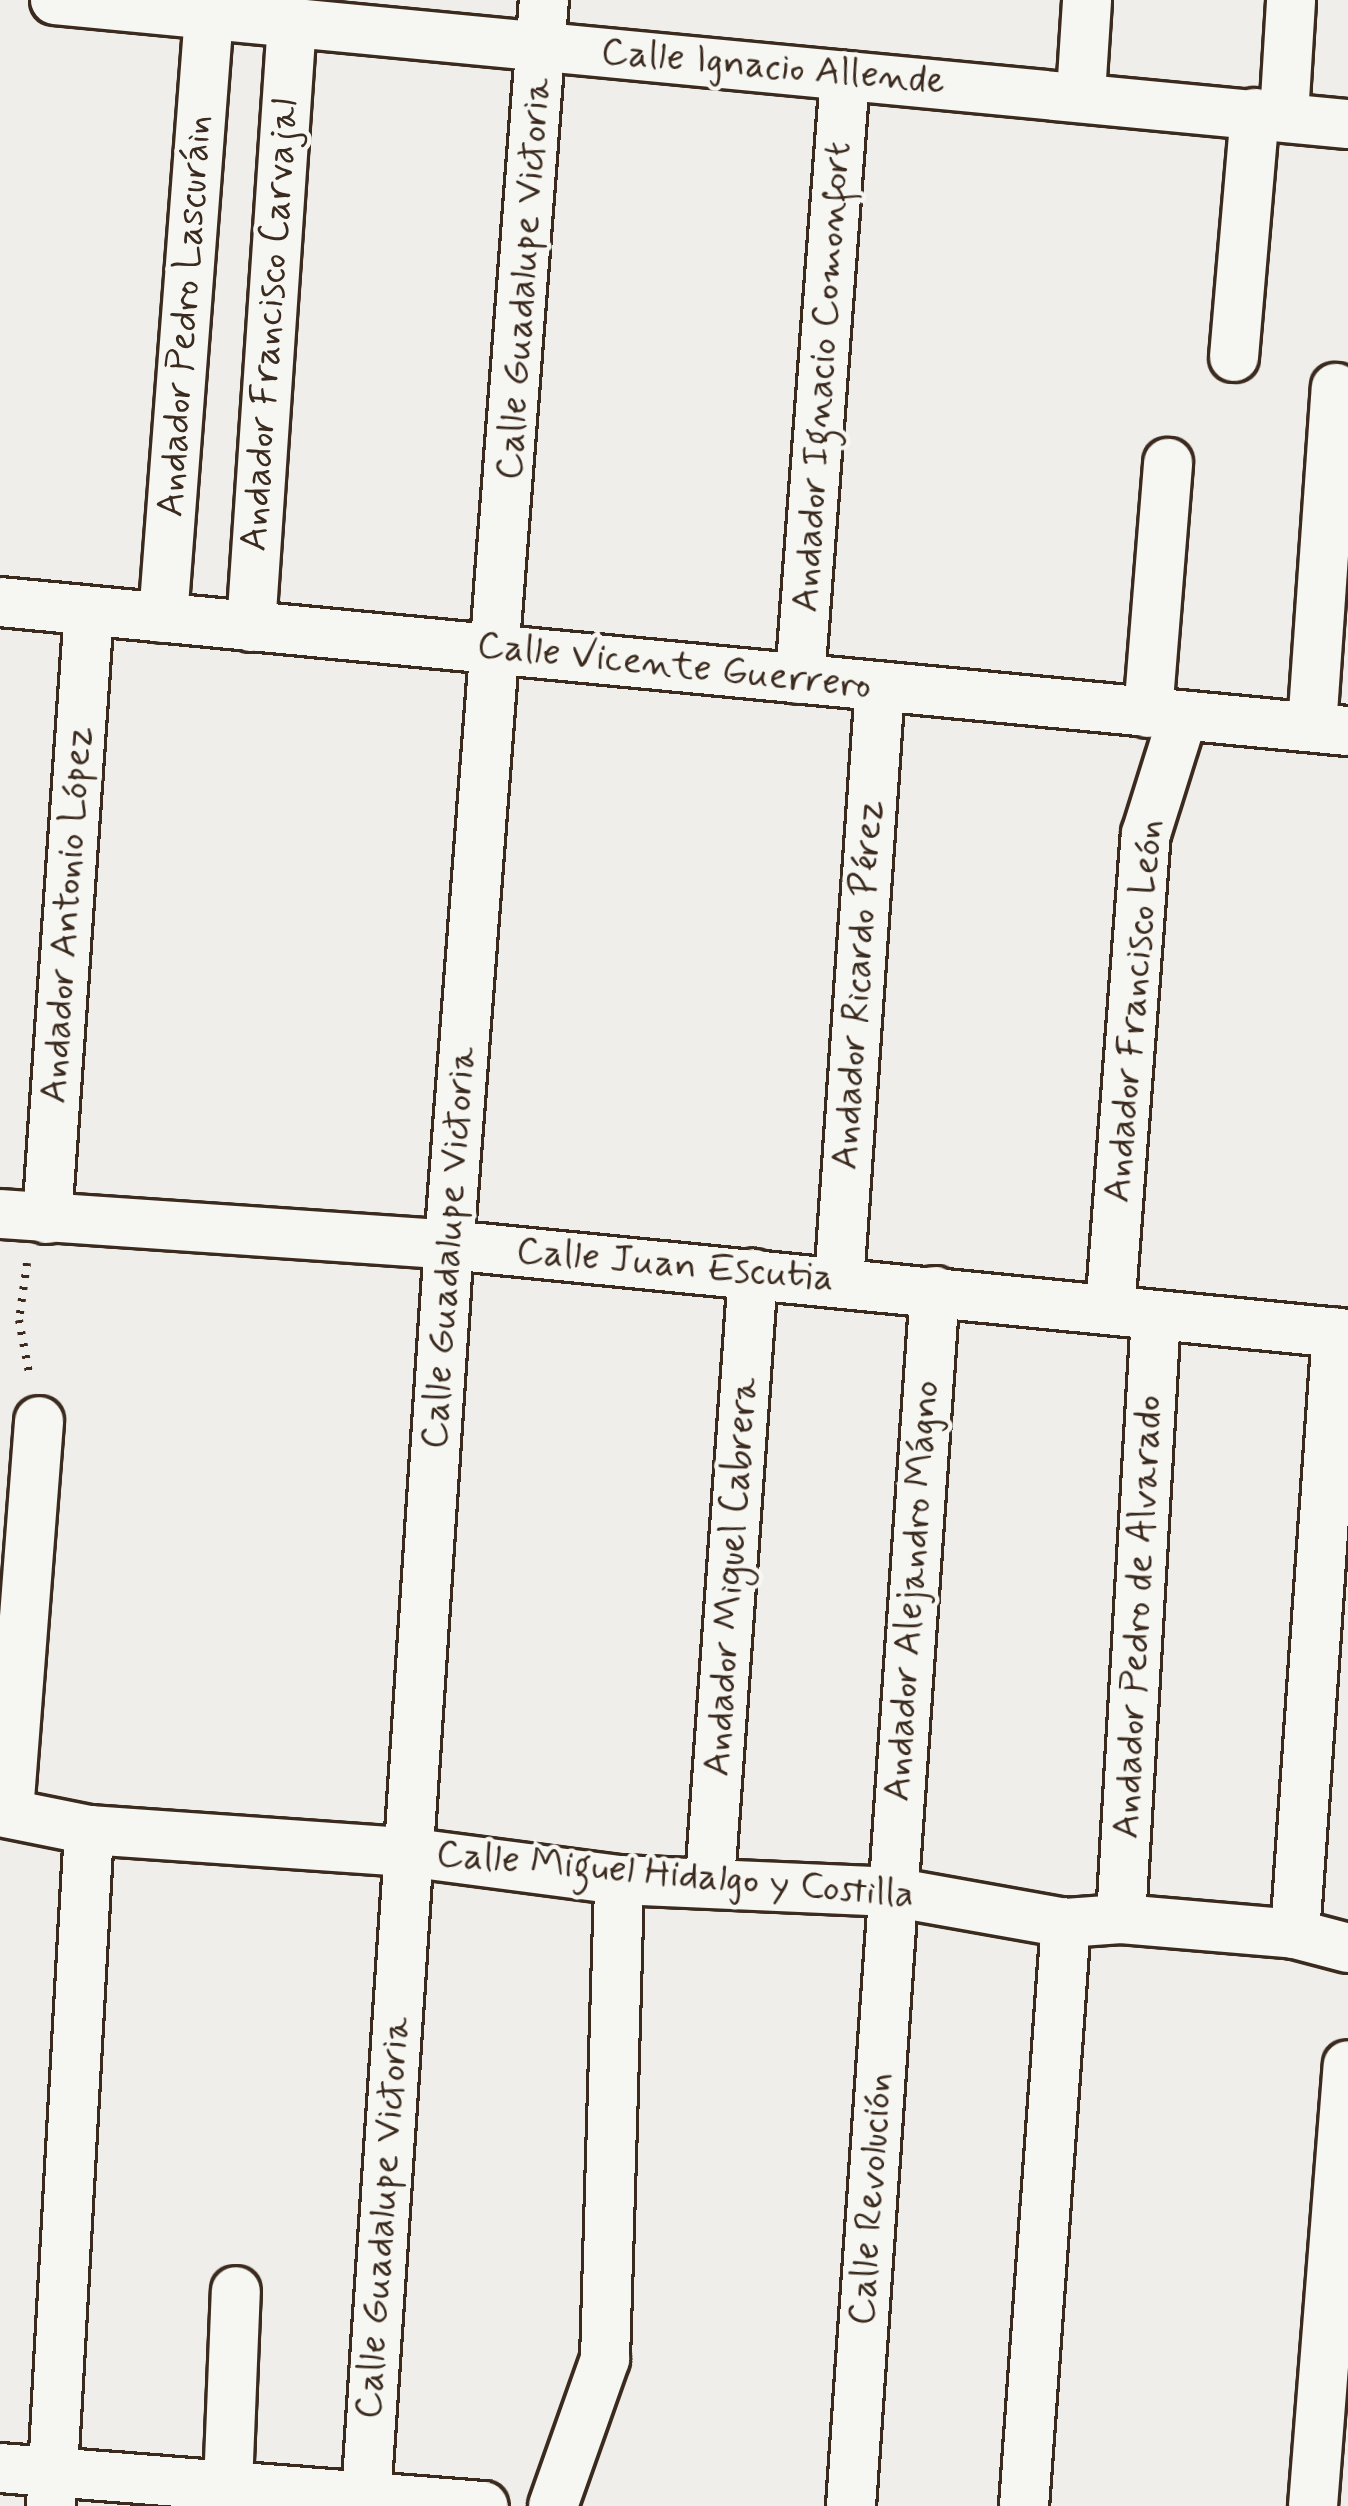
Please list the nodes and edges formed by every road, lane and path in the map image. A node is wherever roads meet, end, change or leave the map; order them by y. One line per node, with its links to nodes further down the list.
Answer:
1 (55, 0): 5 (street, Calle Ignacio Allende)
2 (544, 0): 7 (street, Calle Guadalupe Victoria)
3 (1087, 0): 9 (street)
4 (1291, 0): 10 (street)
5 (209, 15): 6 (street, Calle Ignacio Allende); 17 (street, Andador Pedro Lascuráin)
6 (292, 23): 7 (street, Calle Ignacio Allende); 18 (street, Andador Francisco Carvajal)
7 (541, 48): 8 (street, Calle Ignacio Allende); 19 (street, Calle Guadalupe Victoria)
8 (845, 76): 9 (street, Calle Ignacio Allende); 20 (street, Andador Ignacio Comonfort)
9 (1081, 94): 10 (street, Calle Ignacio Allende)
10 (1269, 114): 11 (street, Calle Ignacio Allende); 12 (street)
11 (1348, 124)
12 (1234, 357)
13 (1336, 388): 23 (street)
14 (1168, 463): 22 (street, Andador Francisco León)
15 (0, 602): 16 (street, Calle Vicente Guerrero)
16 (89, 611): 17 (street, Calle Vicente Guerrero); 24 (street, Andador Antonio López)
17 (163, 618): 18 (street, Calle Vicente Guerrero)
18 (251, 627): 19 (street, Calle Vicente Guerrero)
19 (499, 650): 20 (street, Calle Vicente Guerrero); 25 (street, Calle Guadalupe Victoria)
20 (800, 679): 21 (street, Calle Vicente Guerrero)
21 (880, 687): 22 (street, Calle Vicente Guerrero); 27 (street, Andador Ricardo Pérez)
22 (1166, 714): 23 (street, Calle Vicente Guerrero); 29 (street, Andador Francisco León)
23 (1330, 729)
24 (24, 1217): 25 (street, Calle Juan Escutia); 31 (path)
25 (449, 1245): 26 (street, Calle Juan Escutia); 34 (street, Calle Guadalupe Victoria)
26 (753, 1274): 27 (street, Calle Juan Escutia); 36 (street, Andador Miguel Cabrera)
27 (839, 1282): 28 (street, Calle Juan Escutia)
28 (935, 1291): 29 (street, Calle Juan Escutia); 37 (street, Andador Alejandro Mágno)
29 (1133, 1312): 30 (street, Calle Juan Escutia); 38 (street, Andador Pedro de Alvarado)
30 (1342, 1333): 40 (street)
31 (39, 1421): 32 (street)
32 (5, 1812): 33 (street, Calle Miguel Hidalgo y Costilla)
33 (88, 1830): 34 (street, Calle Miguel Hidalgo y Costilla); 46 (street)
34 (406, 1852): 35 (street, Calle Miguel Hidalgo y Costilla); 47 (street, Calle Guadalupe Victoria)
35 (619, 1880): 36 (street, Calle Miguel Hidalgo y Costilla); 50 (street)
36 (710, 1880): 37 (street, Calle Miguel Hidalgo y Costilla)
37 (892, 1892): 39 (street, Calle Miguel Hidalgo y Costilla); 51 (street, Calle Revolución)
38 (1121, 1919): 39 (street, Calle Miguel Hidalgo y Costilla); 40 (street, Calle Miguel Hidalgo y Costilla)
39 (1066, 1923): 52 (street)
40 (1295, 1934): 41 (street, Calle Miguel Hidalgo y Costilla)
41 (1348, 1948)
42 (1348, 2066): 53 (street)
43 (236, 2291): 45 (street)
44 (0, 2468): 46 (street)
45 (228, 2486): 46 (street); 47 (street)
46 (53, 2489)
47 (366, 2497): 48 (street)
48 (421, 2503): 49 (street)
49 (484, 2506)
50 (553, 2506)
51 (851, 2506)
52 (1024, 2506)
53 (1313, 2506)

